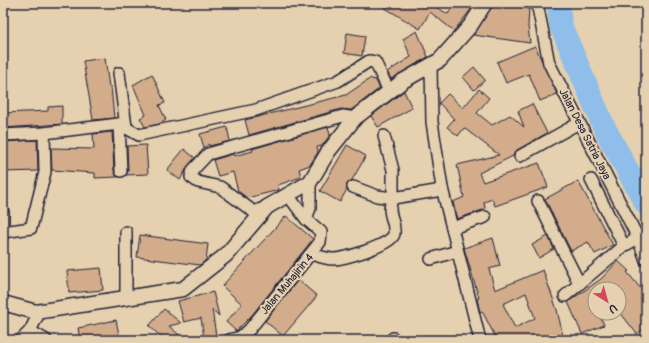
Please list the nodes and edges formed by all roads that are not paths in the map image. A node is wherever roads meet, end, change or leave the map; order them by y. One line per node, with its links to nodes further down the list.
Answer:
1 (485, 3): 3 (street)
2 (538, 3): 7 (street, Jalan Desa Satria Jaya)
3 (431, 66): 5 (street); 17 (street)
4 (119, 73): 8 (street)
5 (389, 92): 6 (street); 8 (street)
6 (356, 118): 15 (street); 21 (street)
7 (579, 123): 12 (street); 29 (street, Jalan Desa Satria Jaya)
8 (123, 125): 9 (street); 13 (street)
9 (44, 133): 10 (street); 27 (street)
10 (3, 135)
11 (384, 136): 19 (street)
12 (520, 156)
13 (122, 171)
14 (591, 180): 30 (street)
15 (310, 182): 18 (street); 24 (street)
16 (353, 188): 19 (street)
17 (442, 188): 19 (street); 26 (street)
18 (287, 194): 21 (street); 24 (street)
19 (393, 198): 32 (street)
20 (538, 200): 35 (street)
21 (260, 210): 37 (street)
22 (3, 212): 25 (street)
23 (485, 217): 26 (street)
24 (306, 219): 32 (street, Jalan Muhajirin 4)
25 (3, 224)
26 (452, 228): 31 (street)
27 (3, 232)
28 (126, 232): 37 (street)
29 (638, 238): 30 (street); 34 (street, Jalan Desa Satria Jaya)
30 (624, 246): 35 (street)
31 (457, 251): 33 (street); 44 (street)
32 (312, 254): 43 (street, Jalan Muhajirin 4)
33 (431, 258)
34 (646, 260)
35 (579, 283): 36 (street)
36 (565, 296)
37 (126, 298): 39 (street)
38 (3, 303): 39 (street)
39 (40, 311): 40 (street)
40 (30, 331): 41 (street); 42 (street)
41 (21, 340)
42 (46, 340)
43 (229, 340)
44 (480, 340)

